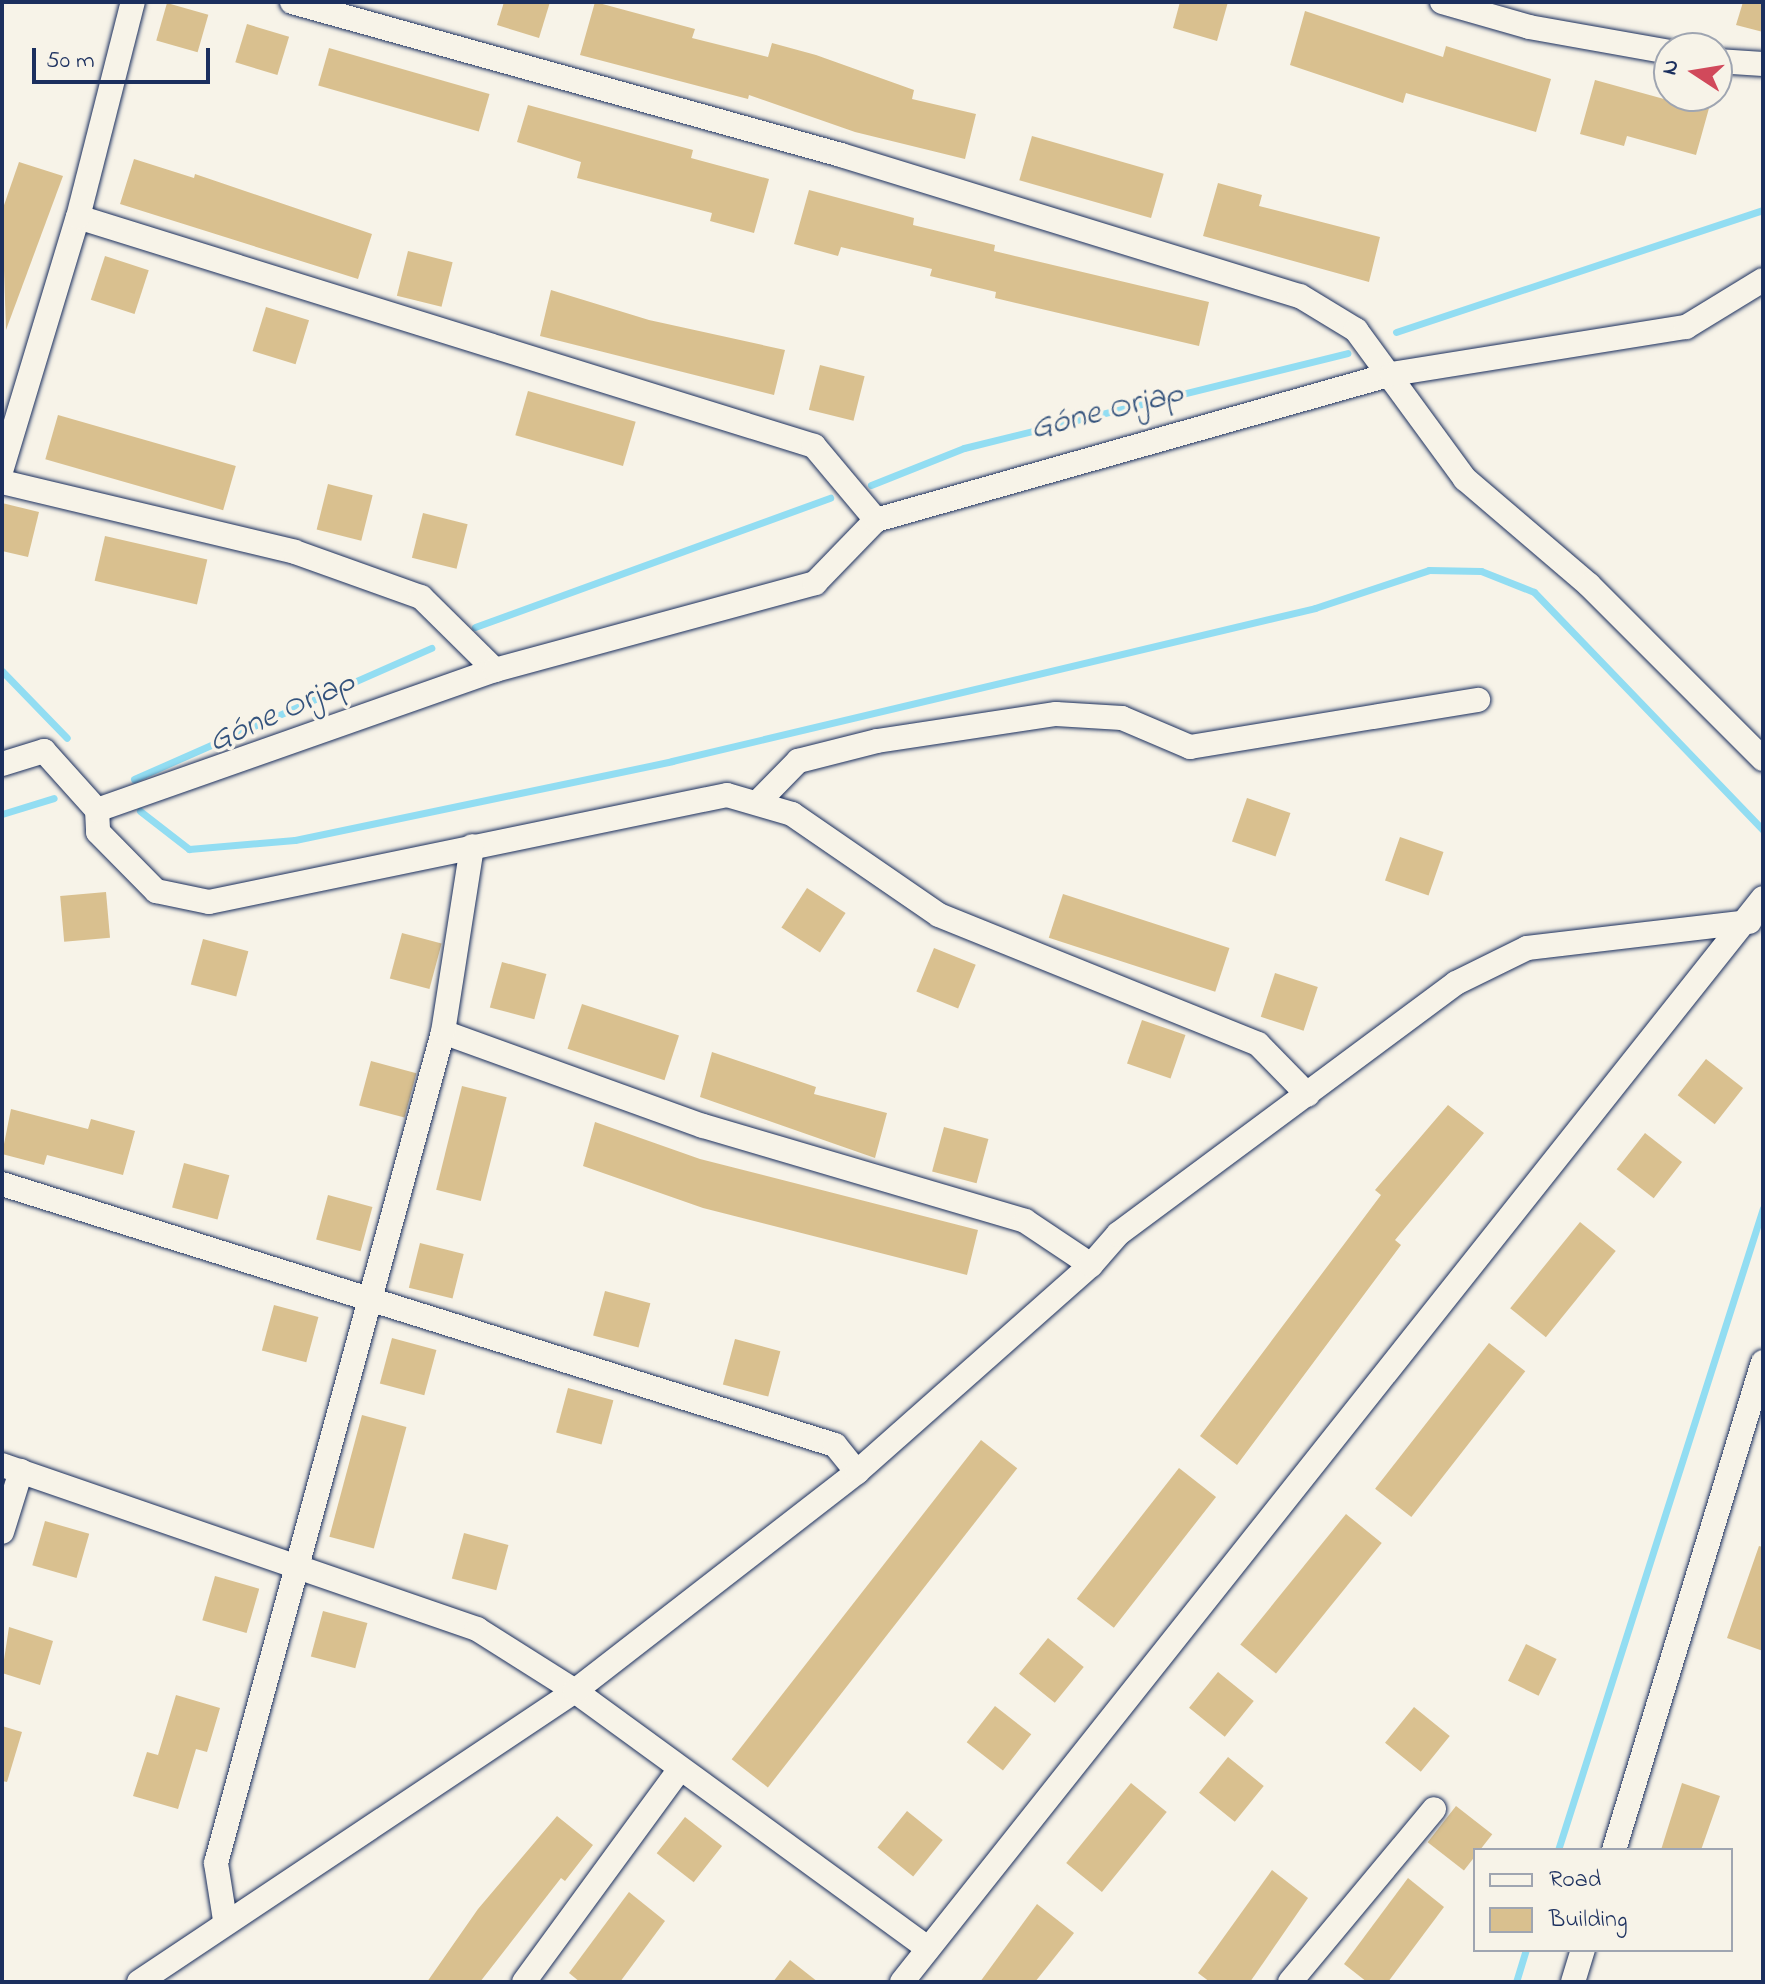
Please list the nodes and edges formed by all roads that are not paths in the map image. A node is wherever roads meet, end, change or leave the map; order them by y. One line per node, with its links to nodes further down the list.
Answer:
1 (133, 2): 7 (street)
2 (292, 2): 9 (street)
3 (1442, 2): 4 (street)
4 (1653, 49)
5 (1733, 62): 6 (street)
6 (1763, 64)
7 (78, 217): 10 (street); 12 (street)
8 (1763, 280): 9 (street)
9 (1392, 374): 12 (street); 15 (street)
10 (2, 468)
11 (2, 482): 13 (street)
12 (876, 520): 13 (street)
13 (495, 670): 18 (street)
14 (1478, 700): 17 (street)
15 (1763, 759)
16 (2, 764): 18 (street)
17 (757, 803): 19 (street); 23 (street)
18 (97, 810): 19 (street)
19 (472, 846): 22 (street)
20 (1763, 898): 21 (street)
21 (1749, 922): 23 (street); 37 (street)
22 (443, 1032): 25 (street); 26 (street)
23 (1308, 1095): 25 (street)
24 (2, 1184): 26 (street)
25 (1091, 1265): 29 (street)
26 (370, 1295): 29 (street); 31 (street)
27 (1763, 1362): 35 (street)
28 (12, 1468): 30 (street); 31 (street)
29 (857, 1472): 32 (street)
30 (2, 1532)
31 (293, 1565): 32 (street); 36 (street)
32 (575, 1691): 33 (street); 36 (street)
33 (680, 1769): 37 (street); 40 (street)
34 (1434, 1809): 42 (street)
35 (1615, 1848)
36 (225, 1920): 39 (street)
37 (928, 1948): 41 (street)
38 (1582, 1952): 43 (street)
39 (139, 1982)
40 (524, 1982)
41 (902, 1982)
42 (1290, 1982)
43 (1573, 1982)

